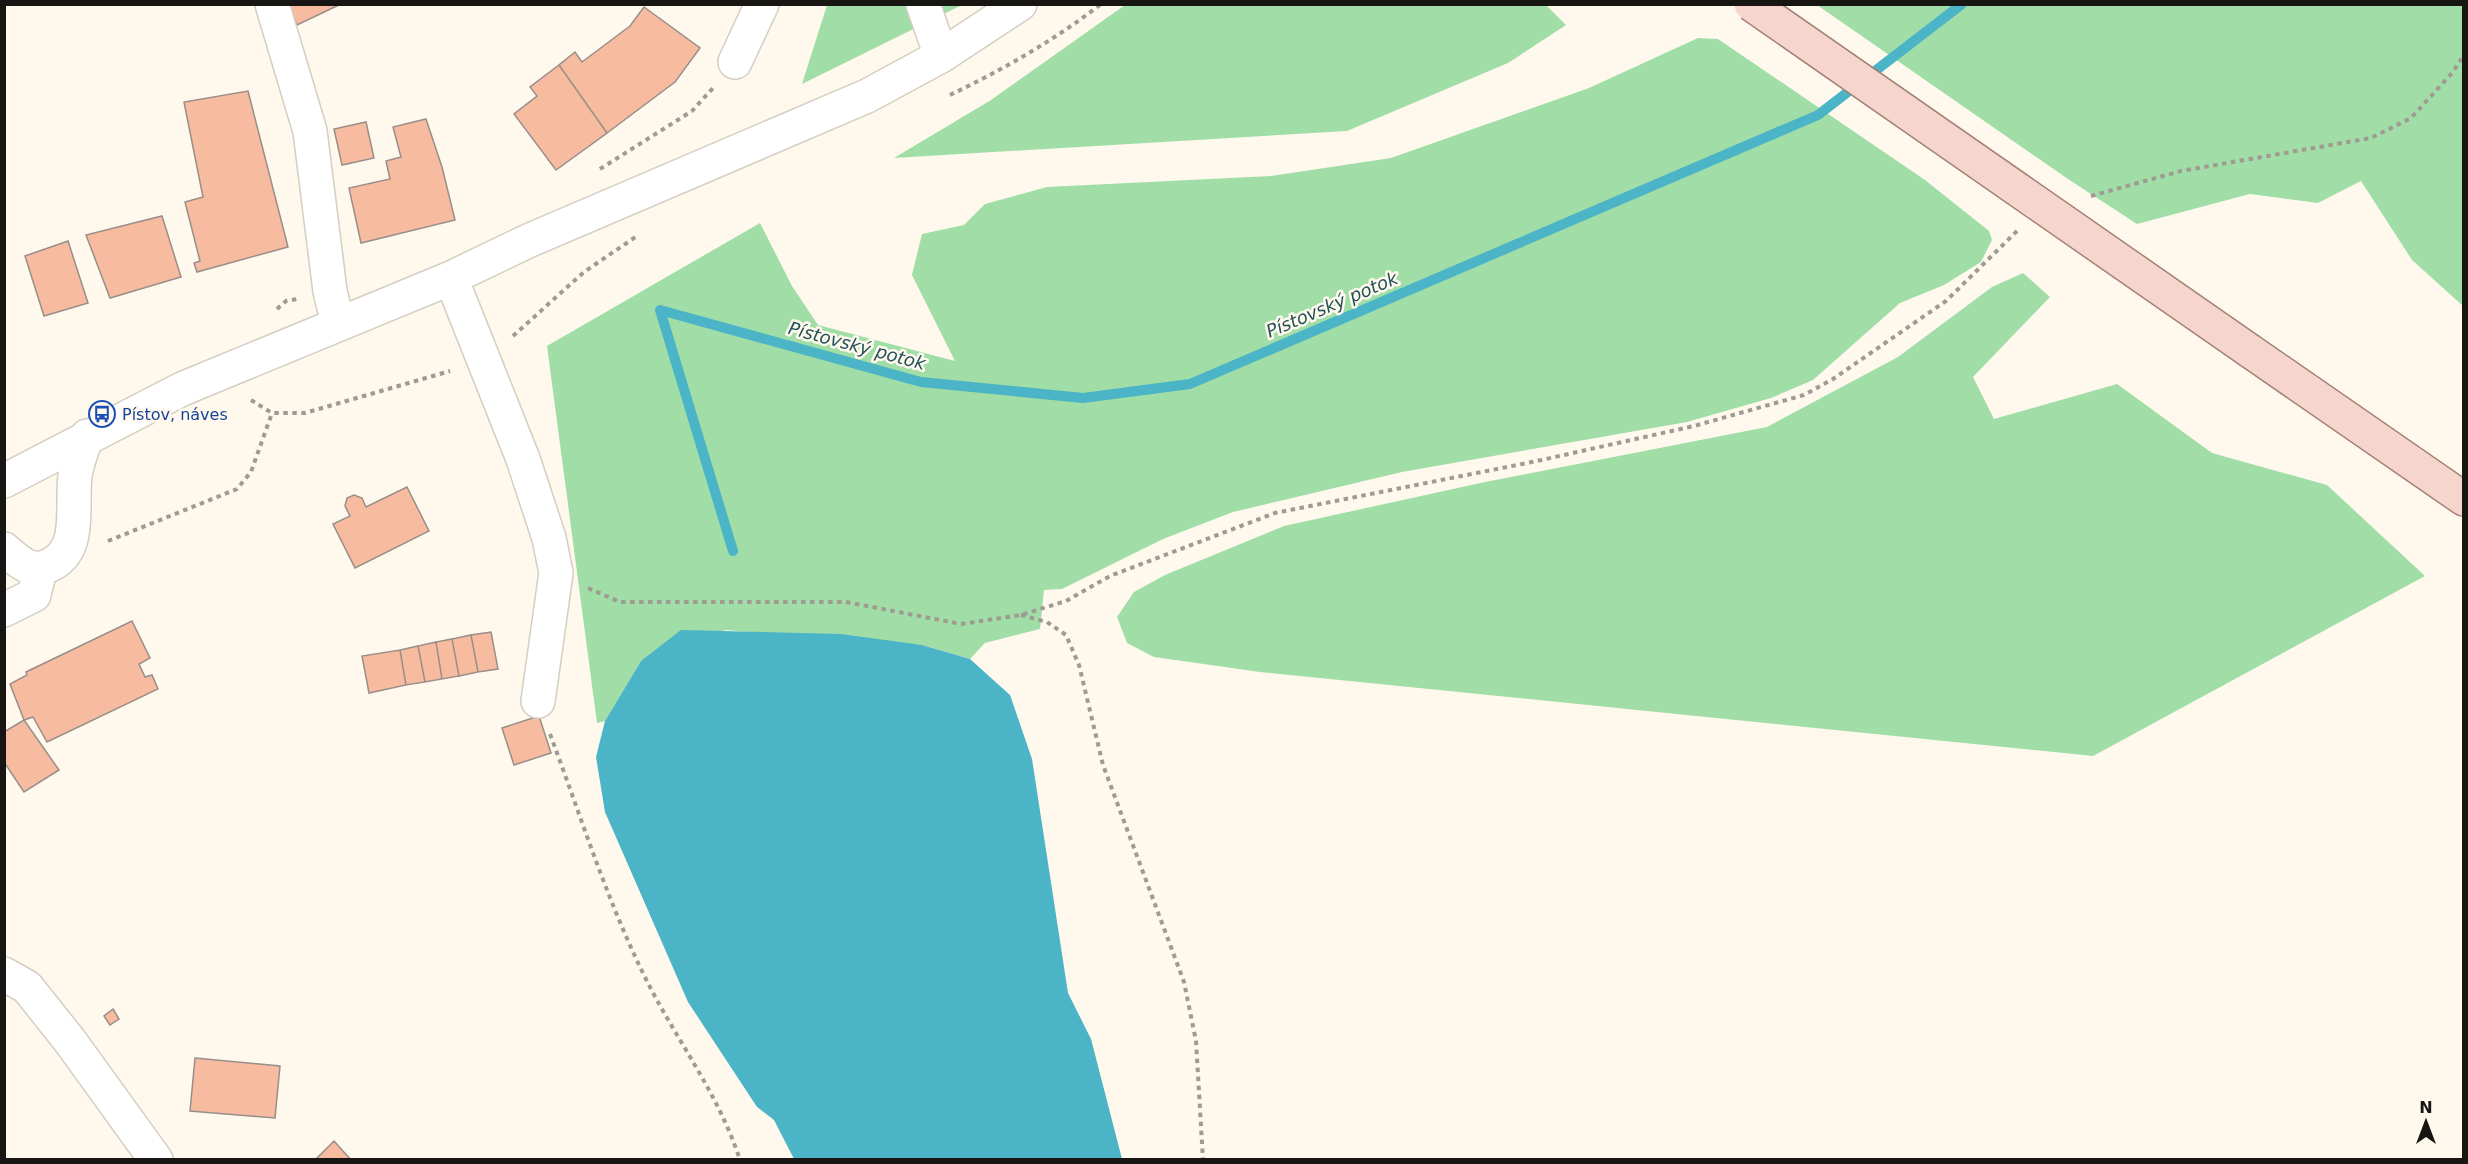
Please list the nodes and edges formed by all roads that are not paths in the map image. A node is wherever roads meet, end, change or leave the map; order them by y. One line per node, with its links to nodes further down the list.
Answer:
1 (272, 4): 9 (street)
2 (762, 4): 7 (street)
3 (923, 4): 6 (street)
4 (1020, 4): 6 (street)
5 (1750, 4): 12 (main road, bridge)
6 (941, 56): 8 (street)
7 (735, 62)
8 (451, 278): 9 (street); 16 (street)
9 (338, 324): 10 (street)
10 (87, 436): 11 (street); 14 (street)
11 (4, 481)
12 (2463, 499)
13 (4, 549): 14 (street)
14 (40, 570): 15 (street)
15 (4, 610)
16 (538, 701)
17 (4, 974): 18 (street)
18 (156, 1160)

